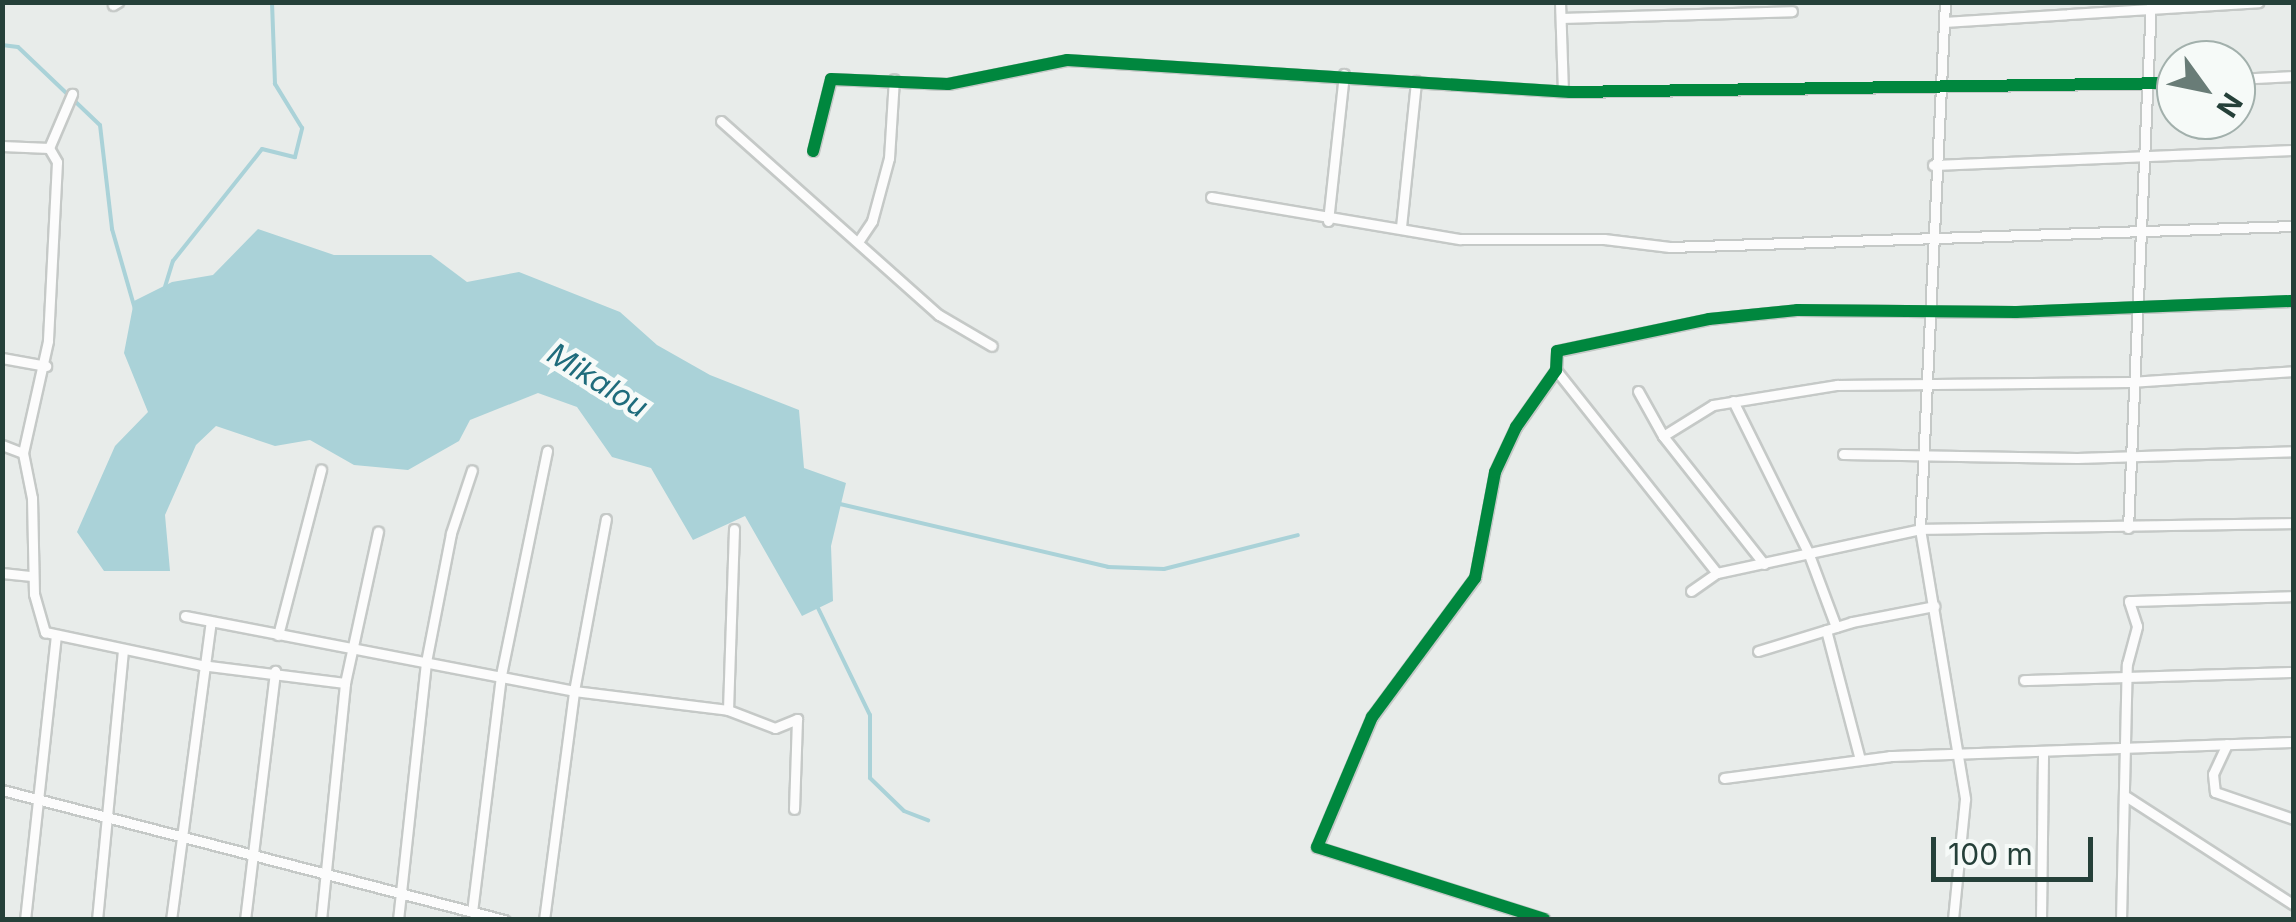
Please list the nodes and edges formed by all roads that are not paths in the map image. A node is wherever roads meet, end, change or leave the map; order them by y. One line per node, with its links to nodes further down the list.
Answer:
1 (1560, 2): 6 (street)
2 (1946, 2): 7 (street)
3 (2258, 2): 4 (street)
4 (2151, 6): 7 (street); 15 (street)
5 (1792, 11): 6 (street)
6 (1561, 18): 16 (street)
7 (1944, 22): 13 (street)
8 (1344, 74): 11 (street); 12 (street); 26 (street)
9 (2294, 76): 10 (street)
10 (2256, 78)
11 (894, 79): 21 (street); 31 (street)
12 (1416, 81): 16 (street); 28 (street)
13 (1940, 83): 15 (street); 16 (street); 24 (street)
14 (2156, 83): 15 (street)
15 (2147, 84): 23 (street)
16 (1563, 91)
17 (72, 94): 20 (street)
18 (721, 121): 31 (street)
19 (2, 146): 20 (street)
20 (50, 148): 37 (street)
21 (813, 150)
22 (2294, 150): 23 (street)
23 (2142, 156): 24 (street); 29 (street)
24 (1933, 164): 30 (street)
25 (1211, 198): 26 (street)
26 (1328, 221): 28 (street)
27 (2294, 226): 29 (street)
28 (1401, 227): 30 (street)
29 (2137, 229): 30 (street); 33 (street)
30 (1932, 236): 34 (street)
31 (858, 242): 35 (street)
32 (2294, 301): 33 (street)
33 (2133, 304): 34 (street); 40 (street)
34 (1932, 311): 38 (street); 41 (street)
35 (992, 346)
36 (2, 358): 37 (street)
37 (46, 366): 49 (street)
38 (1556, 370): 63 (street); 105 (street)
39 (2294, 371): 40 (street)
40 (2130, 382): 41 (street); 51 (street)
41 (1930, 386): 43 (street); 48 (street)
42 (1638, 391): 44 (street)
43 (1733, 400): 44 (street); 60 (street)
44 (1663, 436): 61 (street)
45 (2, 445): 49 (street)
46 (547, 451): 81 (street)
47 (2294, 451): 51 (street)
48 (1927, 452): 50 (street); 51 (street); 58 (street)
49 (23, 453): 64 (street)
50 (1843, 454)
51 (2128, 457): 56 (street)
52 (321, 470): 71 (street)
53 (472, 470): 76 (street)
54 (606, 518): 84 (street)
55 (2294, 523): 56 (street)
56 (2128, 528): 58 (street)
57 (734, 529): 85 (street)
58 (1920, 529): 60 (street); 67 (street)
59 (378, 532): 74 (street)
60 (1808, 552): 61 (street); 70 (street)
61 (1764, 564): 63 (street)
62 (2, 572): 64 (street)
63 (1717, 573): 65 (street)
64 (32, 576): 72 (street)
65 (1692, 591)
66 (2294, 596): 80 (street)
67 (1934, 606): 70 (street); 90 (street)
68 (185, 616): 69 (street)
69 (210, 622): 71 (street); 77 (street)
70 (1831, 628): 75 (street); 91 (street)
71 (278, 635): 74 (street)
72 (56, 636): 73 (street); 95 (street)
73 (123, 650): 77 (street); 97 (street)
74 (350, 650): 76 (street); 83 (street)
75 (1758, 651)
76 (426, 662): 81 (street); 102 (street)
77 (201, 665): 78 (street); 99 (street)
78 (276, 671): 83 (street); 100 (street)
79 (2294, 672): 80 (street)
80 (2127, 674): 82 (street); 88 (street)
81 (500, 676): 84 (street); 104 (street)
82 (2024, 680)
83 (344, 683): 101 (street)
84 (574, 691): 85 (street); 113 (street)
85 (728, 710): 96 (street)
86 (2294, 742): 87 (street)
87 (2226, 744): 88 (street); 98 (street)
88 (2123, 750): 89 (street); 94 (street)
89 (2043, 752): 90 (street); 115 (street)
90 (1960, 753): 91 (street); 114 (street)
91 (1860, 760): 92 (street)
92 (1724, 778)
93 (2, 790): 95 (street)
94 (2124, 796): 103 (street); 116 (street)
95 (38, 801): 97 (street); 106 (street)
96 (794, 809)
97 (109, 818): 99 (street); 107 (street)
98 (2294, 819)
99 (182, 834): 100 (street); 108 (street)
100 (253, 858): 101 (street); 109 (street)
101 (327, 874): 102 (street); 110 (street)
102 (401, 892): 104 (street); 111 (street)
103 (2294, 905)
104 (472, 912): 112 (street)
105 (1544, 919)
106 (24, 920)
107 (96, 920)
108 (171, 920)
109 (245, 920)
110 (321, 920)
111 (398, 920)
112 (504, 920)
113 (544, 920)
114 (1953, 920)
115 (2041, 920)
116 (2121, 920)

